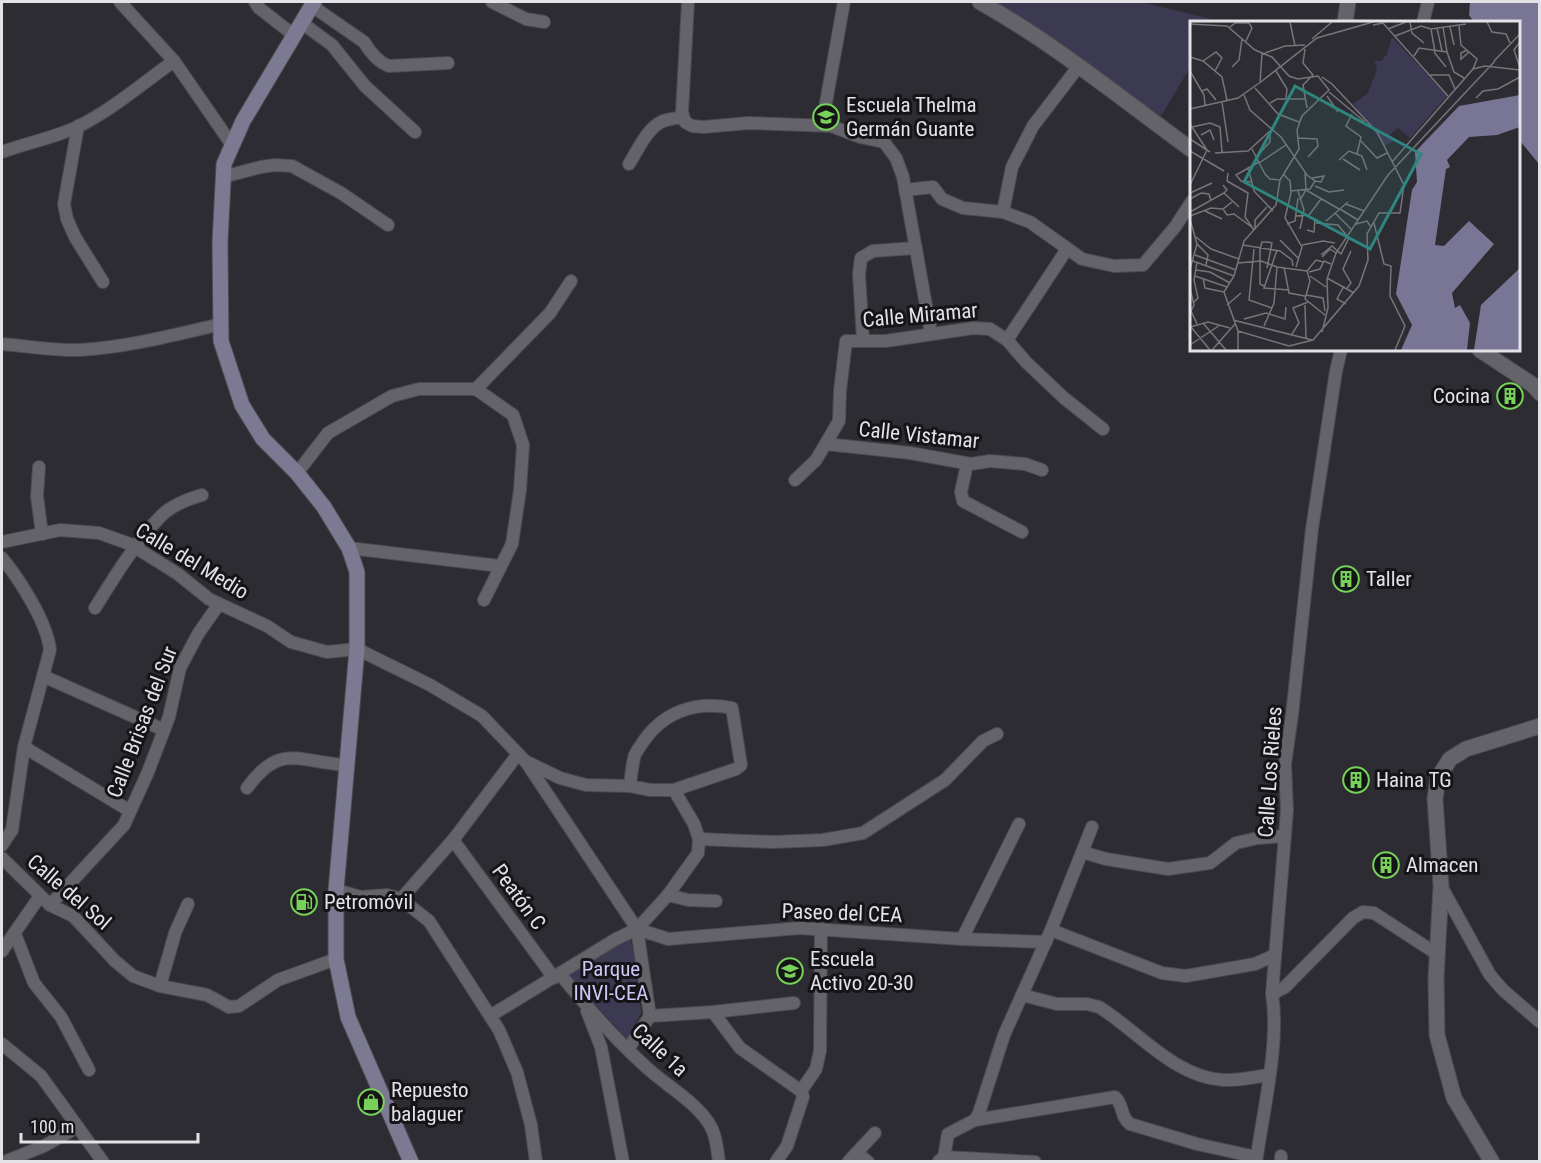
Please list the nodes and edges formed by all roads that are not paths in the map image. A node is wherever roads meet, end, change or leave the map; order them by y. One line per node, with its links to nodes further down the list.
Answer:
1 (120, 2): 14 (street)
2 (255, 2): 13 (street)
3 (492, 2): 12 (street)
4 (688, 2): 17 (street)
5 (844, 2): 18 (street)
6 (980, 2): 16 (street)
7 (1348, 2): 10 (street)
8 (1428, 2): 11 (street)
9 (313, 4): 13 (main road); 15 (street)
10 (1345, 21)
11 (1423, 21)
12 (544, 22)
13 (298, 29): 20 (street); 21 (main road)
14 (174, 61): 19 (street); 21 (street)
15 (448, 63)
16 (1079, 66): 22 (street); 28 (street)
17 (682, 114): 18 (street); 24 (street)
18 (819, 125): 26 (street)
19 (78, 126): 23 (street); 33 (street)
20 (415, 132)
21 (232, 145): 25 (main road)
22 (1190, 149)
23 (2, 152)
24 (629, 164)
25 (223, 177): 29 (street); 34 (main road)
26 (905, 190): 28 (street); 30 (street)
27 (1190, 203): 31 (street)
28 (1003, 212): 31 (street)
29 (388, 225)
30 (916, 248): 35 (street); 36 (street)
31 (1067, 249): 37 (street)
32 (571, 281): 41 (street)
33 (103, 282)
34 (221, 324): 38 (street); 48 (main road)
35 (932, 333): 36 (street, Calle Miramar); 37 (street, Calle Miramar)
36 (863, 340): 44 (street, Calle Miramar)
37 (1007, 340): 43 (street, Calle Miramar)
38 (2, 344)
39 (1341, 351): 75 (street, Calle Los Rieles)
40 (1482, 351): 42 (street)
41 (476, 389): 48 (street); 57 (street)
42 (1539, 393)
43 (1103, 429)
44 (826, 444): 45 (street, Calle Vistamar); 49 (street)
45 (967, 464): 47 (street, Calle Vistamar); 51 (street)
46 (39, 468): 52 (street)
47 (1042, 470)
48 (297, 473): 55 (main road)
49 (795, 480)
50 (202, 495): 54 (street)
51 (1022, 532)
52 (42, 534): 53 (street, Calle del Medio); 54 (street, Calle del Medio)
53 (2, 542)
54 (136, 547): 59 (street, Calle del Medio); 60 (street)
55 (349, 548): 57 (street); 61 (main road)
56 (2, 558): 62 (street)
57 (500, 566): 58 (street)
58 (484, 600)
59 (219, 604): 61 (street, Calle del Medio); 64 (street, Calle Brisas del Sur)
60 (95, 608)
61 (357, 649): 67 (street); 68 (main road)
62 (43, 676): 64 (street); 66 (street)
63 (1539, 726): 81 (street)
64 (164, 730): 72 (street, Calle Brisas del Sur)
65 (997, 734): 76 (street)
66 (24, 747): 72 (street); 78 (street)
67 (522, 758): 69 (street); 77 (street); 89 (street)
68 (347, 765): 70 (street); 82 (main road)
69 (630, 786): 71 (street); 71 (street)
70 (247, 788)
71 (674, 790): 76 (street)
72 (130, 811): 88 (street, Calle Brisas del Sur)
73 (1018, 824): 93 (street)
74 (1092, 827): 79 (street)
75 (1285, 836): 79 (street); 96 (street, Calle Los Rieles)
76 (699, 839): 84 (street)
77 (453, 840): 85 (street); 98 (street, Peatón C)
78 (2, 845)
79 (1082, 852): 92 (street)
80 (2, 858): 83 (street, Calle del Sol)
81 (1441, 885): 95 (street); 107 (street)
82 (336, 890): 85 (street); 97 (main road)
83 (40, 896): 88 (street, Calle del Sol); 91 (street)
84 (668, 896): 86 (street); 89 (street)
85 (401, 899): 105 (street)
86 (716, 901)
87 (188, 904): 99 (street)
88 (50, 905): 99 (street, Calle del Sol)
89 (637, 929): 90 (street, Paseo del CEA); 98 (street); 106 (street)
90 (821, 929): 93 (street, Paseo del CEA); 112 (street)
91 (15, 934): 94 (street); 110 (street)
92 (1049, 936): 93 (street, Paseo del CEA); 96 (street, Paseo del CEA); 101 (street)
93 (962, 939)
94 (2, 951)
95 (1437, 954): 100 (street); 129 (street)
96 (1275, 955): 100 (street, Calle Los Rieles)
97 (336, 959): 99 (street, Calle del Sol); 122 (main road)
98 (557, 976): 103 (street, Calle 1a); 105 (street)
99 (160, 986)
100 (1272, 994): 111 (street, Calle Los Rieles)
101 (1022, 995): 111 (street); 113 (street)
102 (794, 1003): 104 (street)
103 (584, 1004): 108 (street, Calle 1a); 124 (street)
104 (713, 1012): 106 (street); 112 (street)
105 (490, 1016): 123 (street)
106 (650, 1016): 108 (street)
107 (1539, 1022)
108 (628, 1049): 125 (street, Calle 1a)
109 (4, 1051): 114 (street)
110 (89, 1070)
111 (1269, 1075): 118 (street, Calle Los Rieles)
112 (801, 1091): 126 (street)
113 (975, 1120): 117 (street); 118 (street)
114 (78, 1127): 120 (street); 121 (street)
115 (875, 1133): 116 (street)
116 (852, 1157): 127 (street)
117 (941, 1159): 119 (street)
118 (1256, 1159)
119 (959, 1160): 128 (street)
120 (4, 1161)
121 (103, 1161)
122 (411, 1161)
123 (536, 1161)
124 (623, 1161)
125 (719, 1161)
126 (776, 1161)
127 (867, 1161)
128 (1035, 1161)
129 (1492, 1161)

